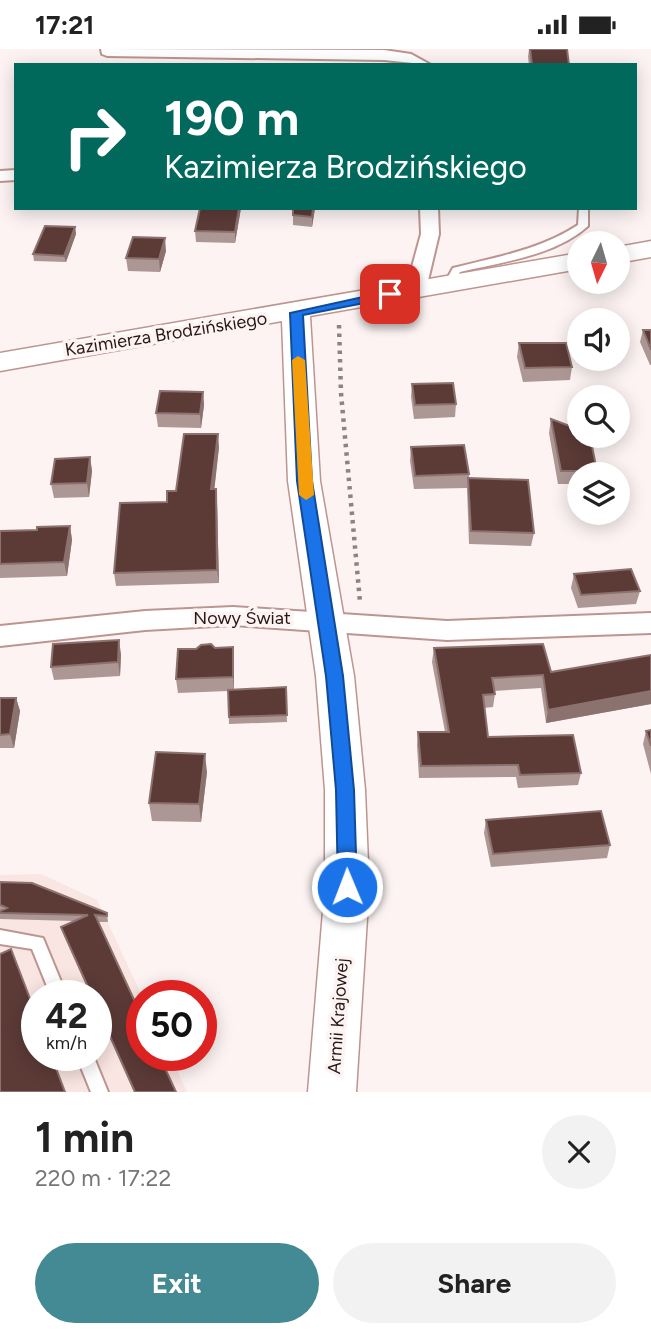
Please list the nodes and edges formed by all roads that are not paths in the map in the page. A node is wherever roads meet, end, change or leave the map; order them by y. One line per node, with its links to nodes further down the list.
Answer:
1 (107, 51): 2 (street)
2 (419, 63)
3 (429, 210): 9 (street)
4 (584, 210): 8 (lane)
5 (651, 250): 6 (main road)
6 (630, 253)
7 (567, 263): 8 (main road, Kazimierza Brodzińskiego)
8 (449, 284): 9 (main road, Kazimierza Brodzińskiego)
9 (416, 289): 10 (main road, Kazimierza Brodzińskiego)
10 (296, 313): 11 (main road, Kazimierza Brodzińskiego); 12 (main road, Armii Krajowej)
11 (0, 362)
12 (325, 622): 13 (street, Nowy Świat); 14 (street, Nowy Świat); 19 (main road, Armii Krajowej)
13 (651, 623)
14 (0, 636)
15 (0, 937): 16 (lane)
16 (52, 980)
17 (91, 1071): 18 (lane)
18 (100, 1092)
19 (332, 1092)

